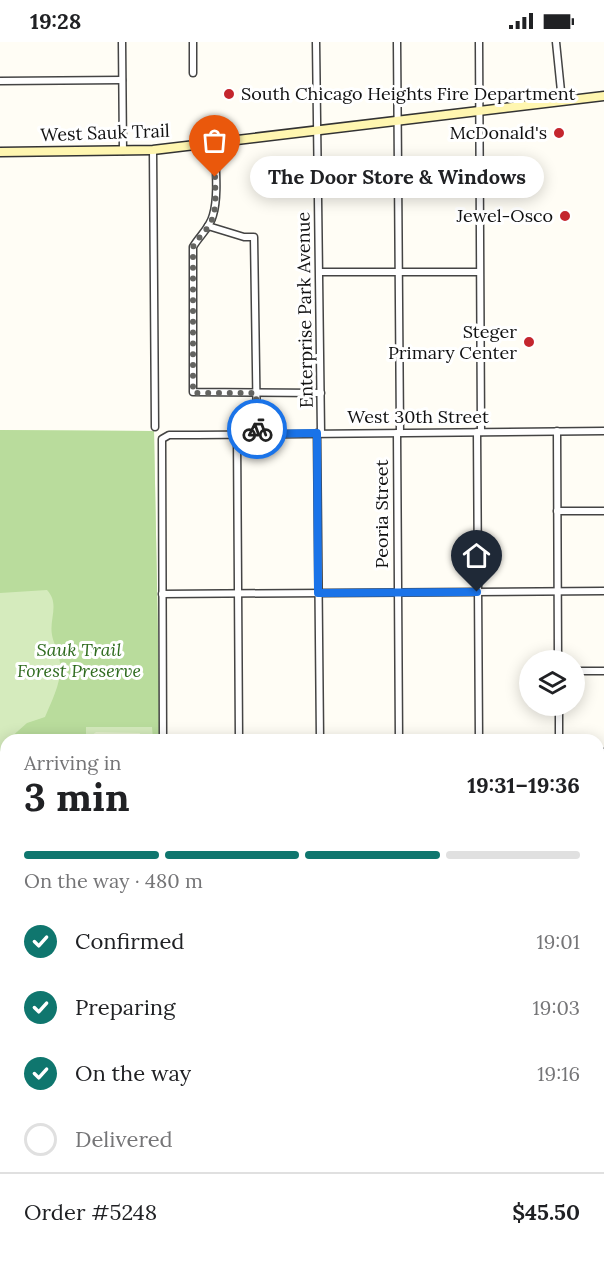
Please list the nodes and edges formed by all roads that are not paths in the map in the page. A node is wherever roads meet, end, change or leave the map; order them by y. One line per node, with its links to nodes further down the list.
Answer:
1 (122, 42): 8 (street)
2 (193, 42): 7 (street)
3 (316, 42): 14 (street, Enterprise Park Avenue)
4 (397, 42): 13 (street, Peoria Street)
5 (479, 42): 12 (street)
6 (556, 42): 11 (street)
7 (193, 73)
8 (122, 80): 9 (street); 17 (street)
9 (0, 81)
10 (604, 96): 11 (main road, West Sauk Trail)
11 (562, 101): 12 (main road, West Sauk Trail)
12 (479, 112): 13 (main road, West Sauk Trail); 22 (street)
13 (398, 121): 14 (main road, West Sauk Trail); 21 (street, Peoria Street)
14 (317, 129): 15 (main road, West Sauk Trail); 20 (street, Enterprise Park Avenue)
15 (215, 143): 16 (main road, West Sauk Trail); 19 (street)
16 (153, 150): 17 (main road, West Sauk Trail); 25 (street)
17 (123, 151): 18 (main road, West Sauk Trail)
18 (0, 152)
19 (208, 226): 23 (street); 23 (street)
20 (320, 272): 21 (street); 24 (street, Enterprise Park Avenue)
21 (399, 272): 22 (street); 30 (street, Peoria Street)
22 (479, 272): 28 (street)
23 (256, 393): 24 (street); 32 (street)
24 (321, 393): 29 (street, Enterprise Park Avenue)
25 (155, 427)
26 (557, 431): 27 (street, West 30th Street); 28 (street, West 30th Street); 33 (street)
27 (604, 431)
28 (479, 432): 30 (street, West 30th Street); 38 (street)
29 (319, 433): 30 (street, West 30th Street); 32 (street, West 30th Street); 40 (street, Enterprise Park Avenue)
30 (398, 433): 37 (street, Peoria Street)
31 (237, 434): 32 (street, West 30th Street); 39 (street); 41 (street, West 30th Street)
32 (257, 434)
33 (557, 511): 34 (street); 35 (street)
34 (604, 511)
35 (558, 591): 36 (street); 38 (street); 42 (street)
36 (604, 591)
37 (397, 592): 38 (street); 40 (street); 49 (street, Peoria Street)
38 (477, 592): 50 (street)
39 (238, 593): 40 (street); 41 (street); 47 (street)
40 (318, 593): 48 (street, Enterprise Park Avenue)
41 (162, 594): 46 (street)
42 (558, 650)
43 (585, 671): 44 (street)
44 (604, 671)
45 (559, 716): 51 (street)
46 (163, 734)
47 (239, 734)
48 (320, 734)
49 (399, 734)
50 (479, 734)
51 (559, 734)

